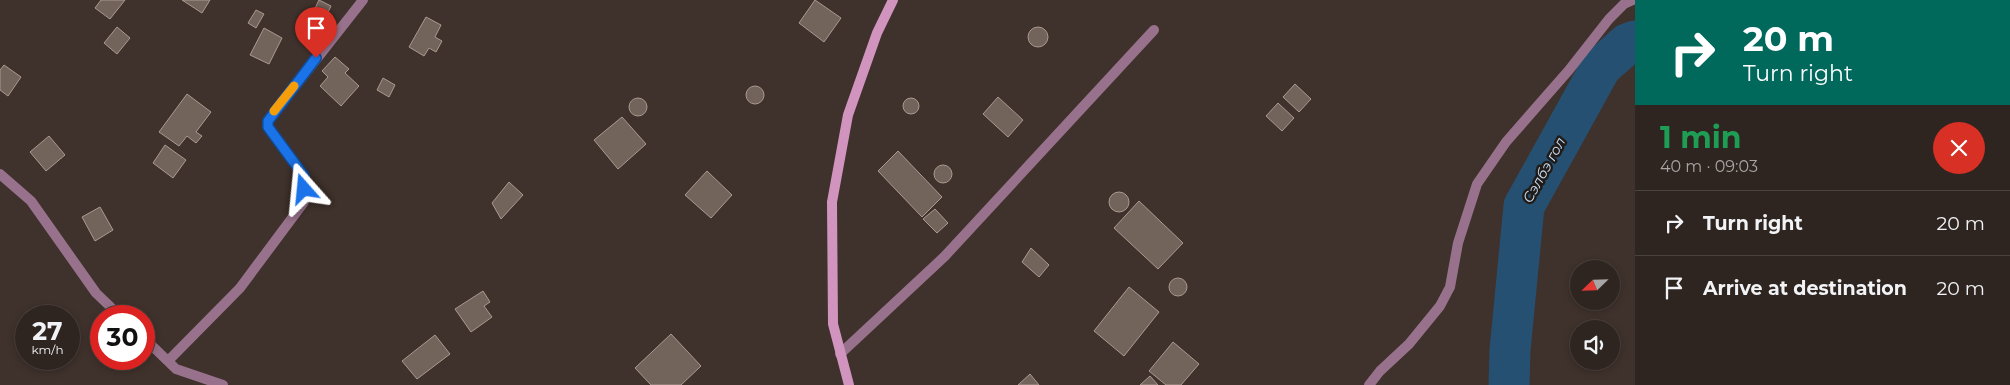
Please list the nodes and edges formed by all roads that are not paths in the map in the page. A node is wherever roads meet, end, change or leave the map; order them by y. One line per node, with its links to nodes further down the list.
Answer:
1 (363, 0): 9 (street)
2 (893, 0): 8 (main road)
3 (1633, 0): 12 (street)
4 (1154, 30): 8 (street)
5 (0, 174): 6 (street)
6 (109, 305)
7 (155, 349): 9 (street)
8 (840, 354): 11 (main road)
9 (168, 362): 10 (street)
10 (223, 385)
11 (848, 385)
12 (1369, 385)

